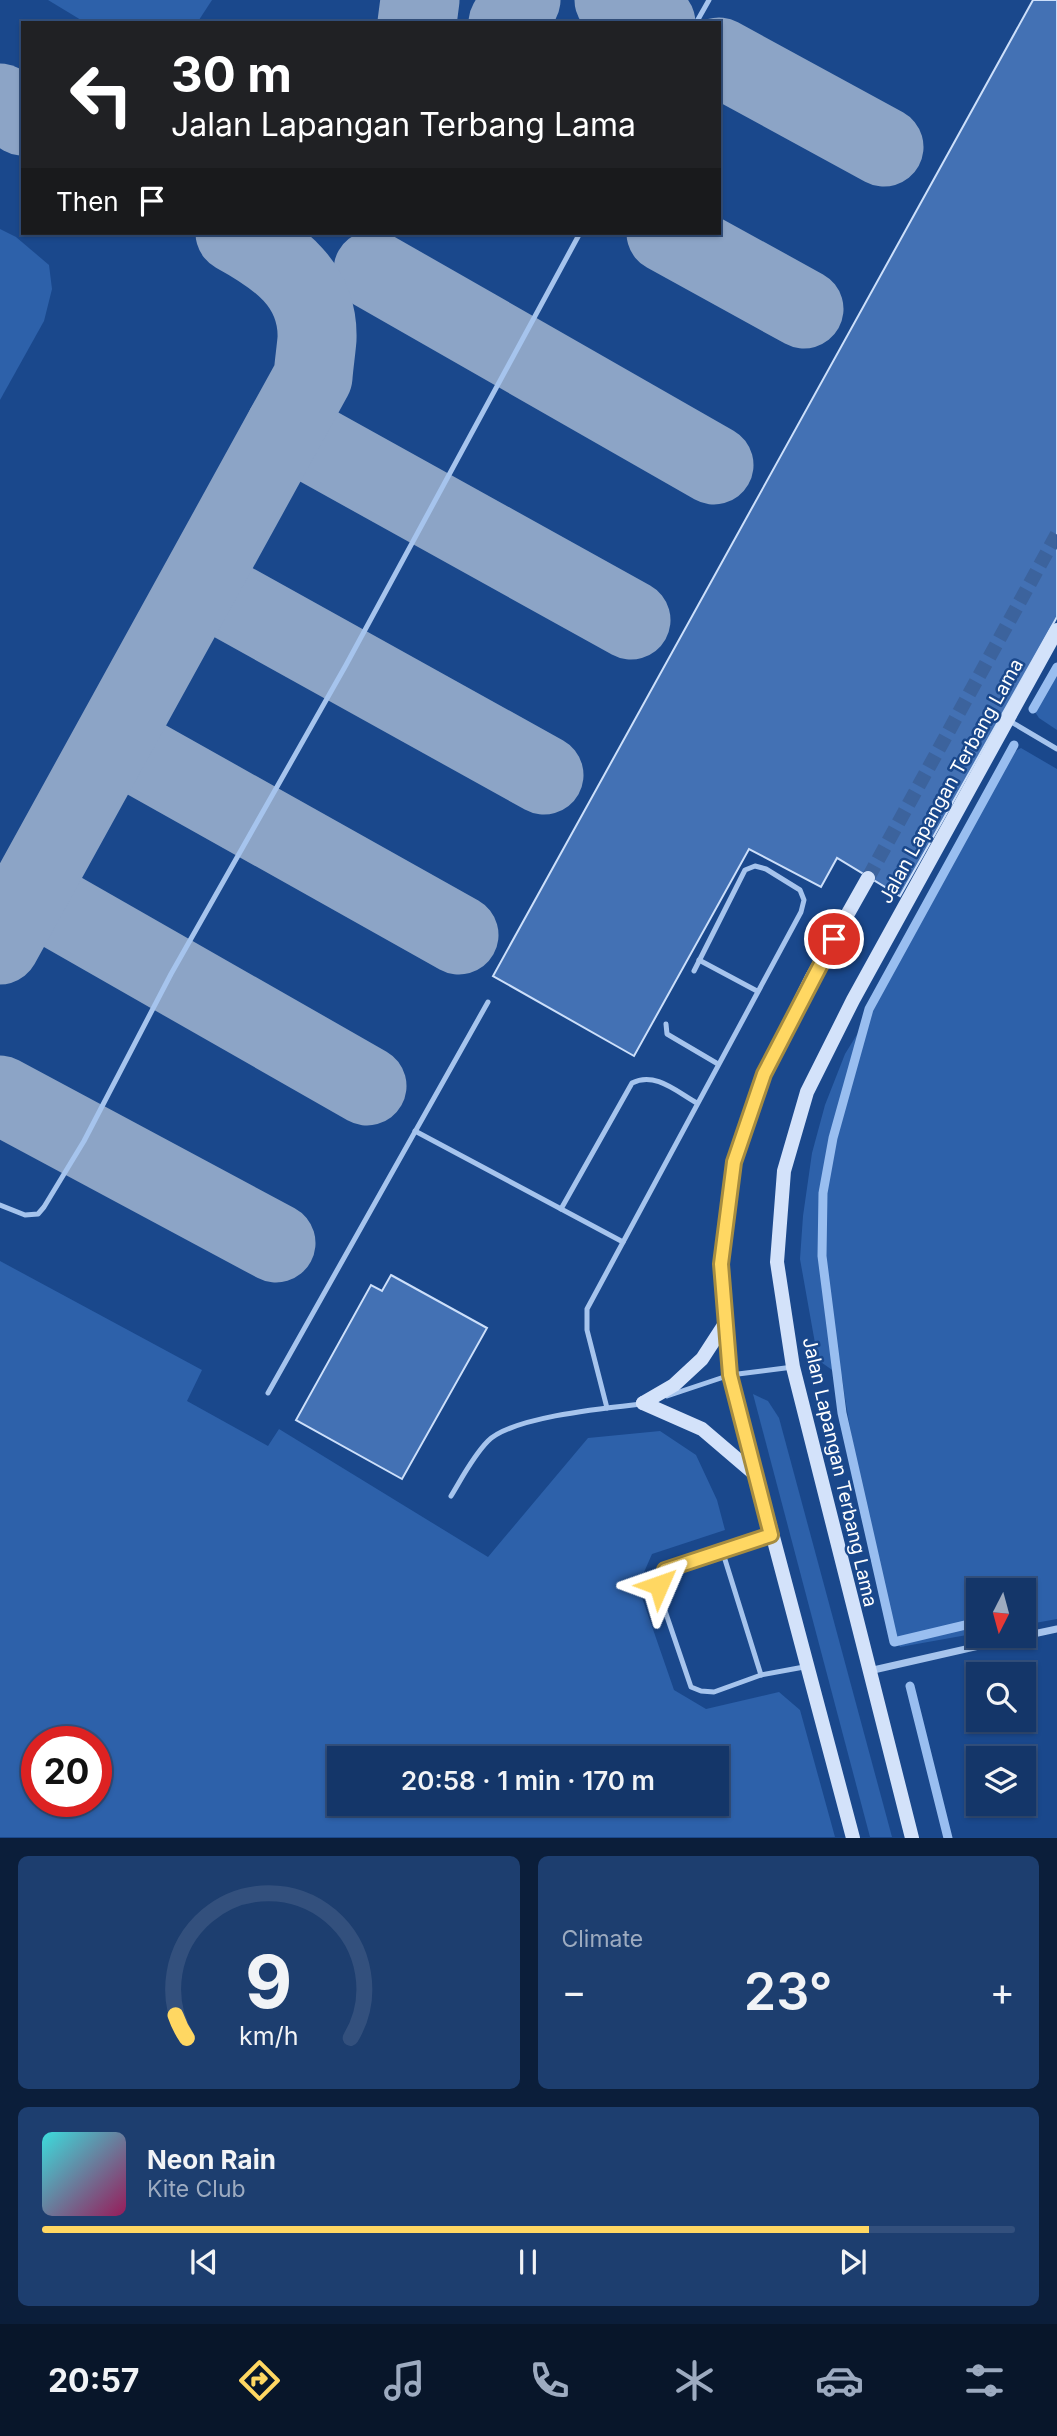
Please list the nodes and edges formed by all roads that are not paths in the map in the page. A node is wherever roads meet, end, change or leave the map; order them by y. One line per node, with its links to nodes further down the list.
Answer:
1 (709, 0): 2 (lane)
2 (697, 21)
3 (579, 235): 16 (lane)
4 (1057, 630): 5 (main road, Jalan Lapangan Terbang Lama)
5 (1007, 719): 6 (lane); 20 (main road, Jalan Lapangan Terbang Lama)
6 (1057, 749)
7 (868, 878): 19 (main road, Jalan Lapangan Terbang Lama)
8 (699, 960): 9 (lane); 10 (lane); 10 (lane)
9 (694, 971)
10 (757, 991): 13 (lane)
11 (488, 1002): 15 (lane)
12 (666, 1024): 13 (lane)
13 (718, 1063): 14 (lane)
14 (697, 1103): 17 (lane); 18 (lane)
15 (415, 1130): 17 (lane); 22 (lane)
16 (0, 1205)
17 (561, 1209): 18 (lane)
18 (623, 1242): 24 (lane)
19 (726, 1322): 21 (main road, Jalan Lapangan Terbang Lama); 23 (main road)
20 (793, 1367): 21 (lane); 33 (main road, Jalan Lapangan Terbang Lama)
21 (730, 1375): 23 (lane); 25 (main road, Jalan Lapangan Terbang Lama)
22 (268, 1393)
23 (643, 1404): 24 (lane); 25 (main road)
24 (607, 1408): 26 (lane)
25 (757, 1476): 27 (main road, Jalan Lapangan Terbang Lama)
26 (451, 1496)
27 (771, 1535): 28 (lane); 32 (main road, Jalan Lapangan Terbang Lama)
28 (722, 1550): 34 (lane); 34 (lane)
29 (1057, 1629): 30 (street)
30 (1036, 1633)
31 (972, 1648): 33 (street)
32 (808, 1666): 34 (lane); 35 (main road, Jalan Lapangan Terbang Lama)
33 (869, 1672): 36 (main road, Jalan Lapangan Terbang Lama)
34 (761, 1675)
35 (853, 1838)
36 (912, 1838)

